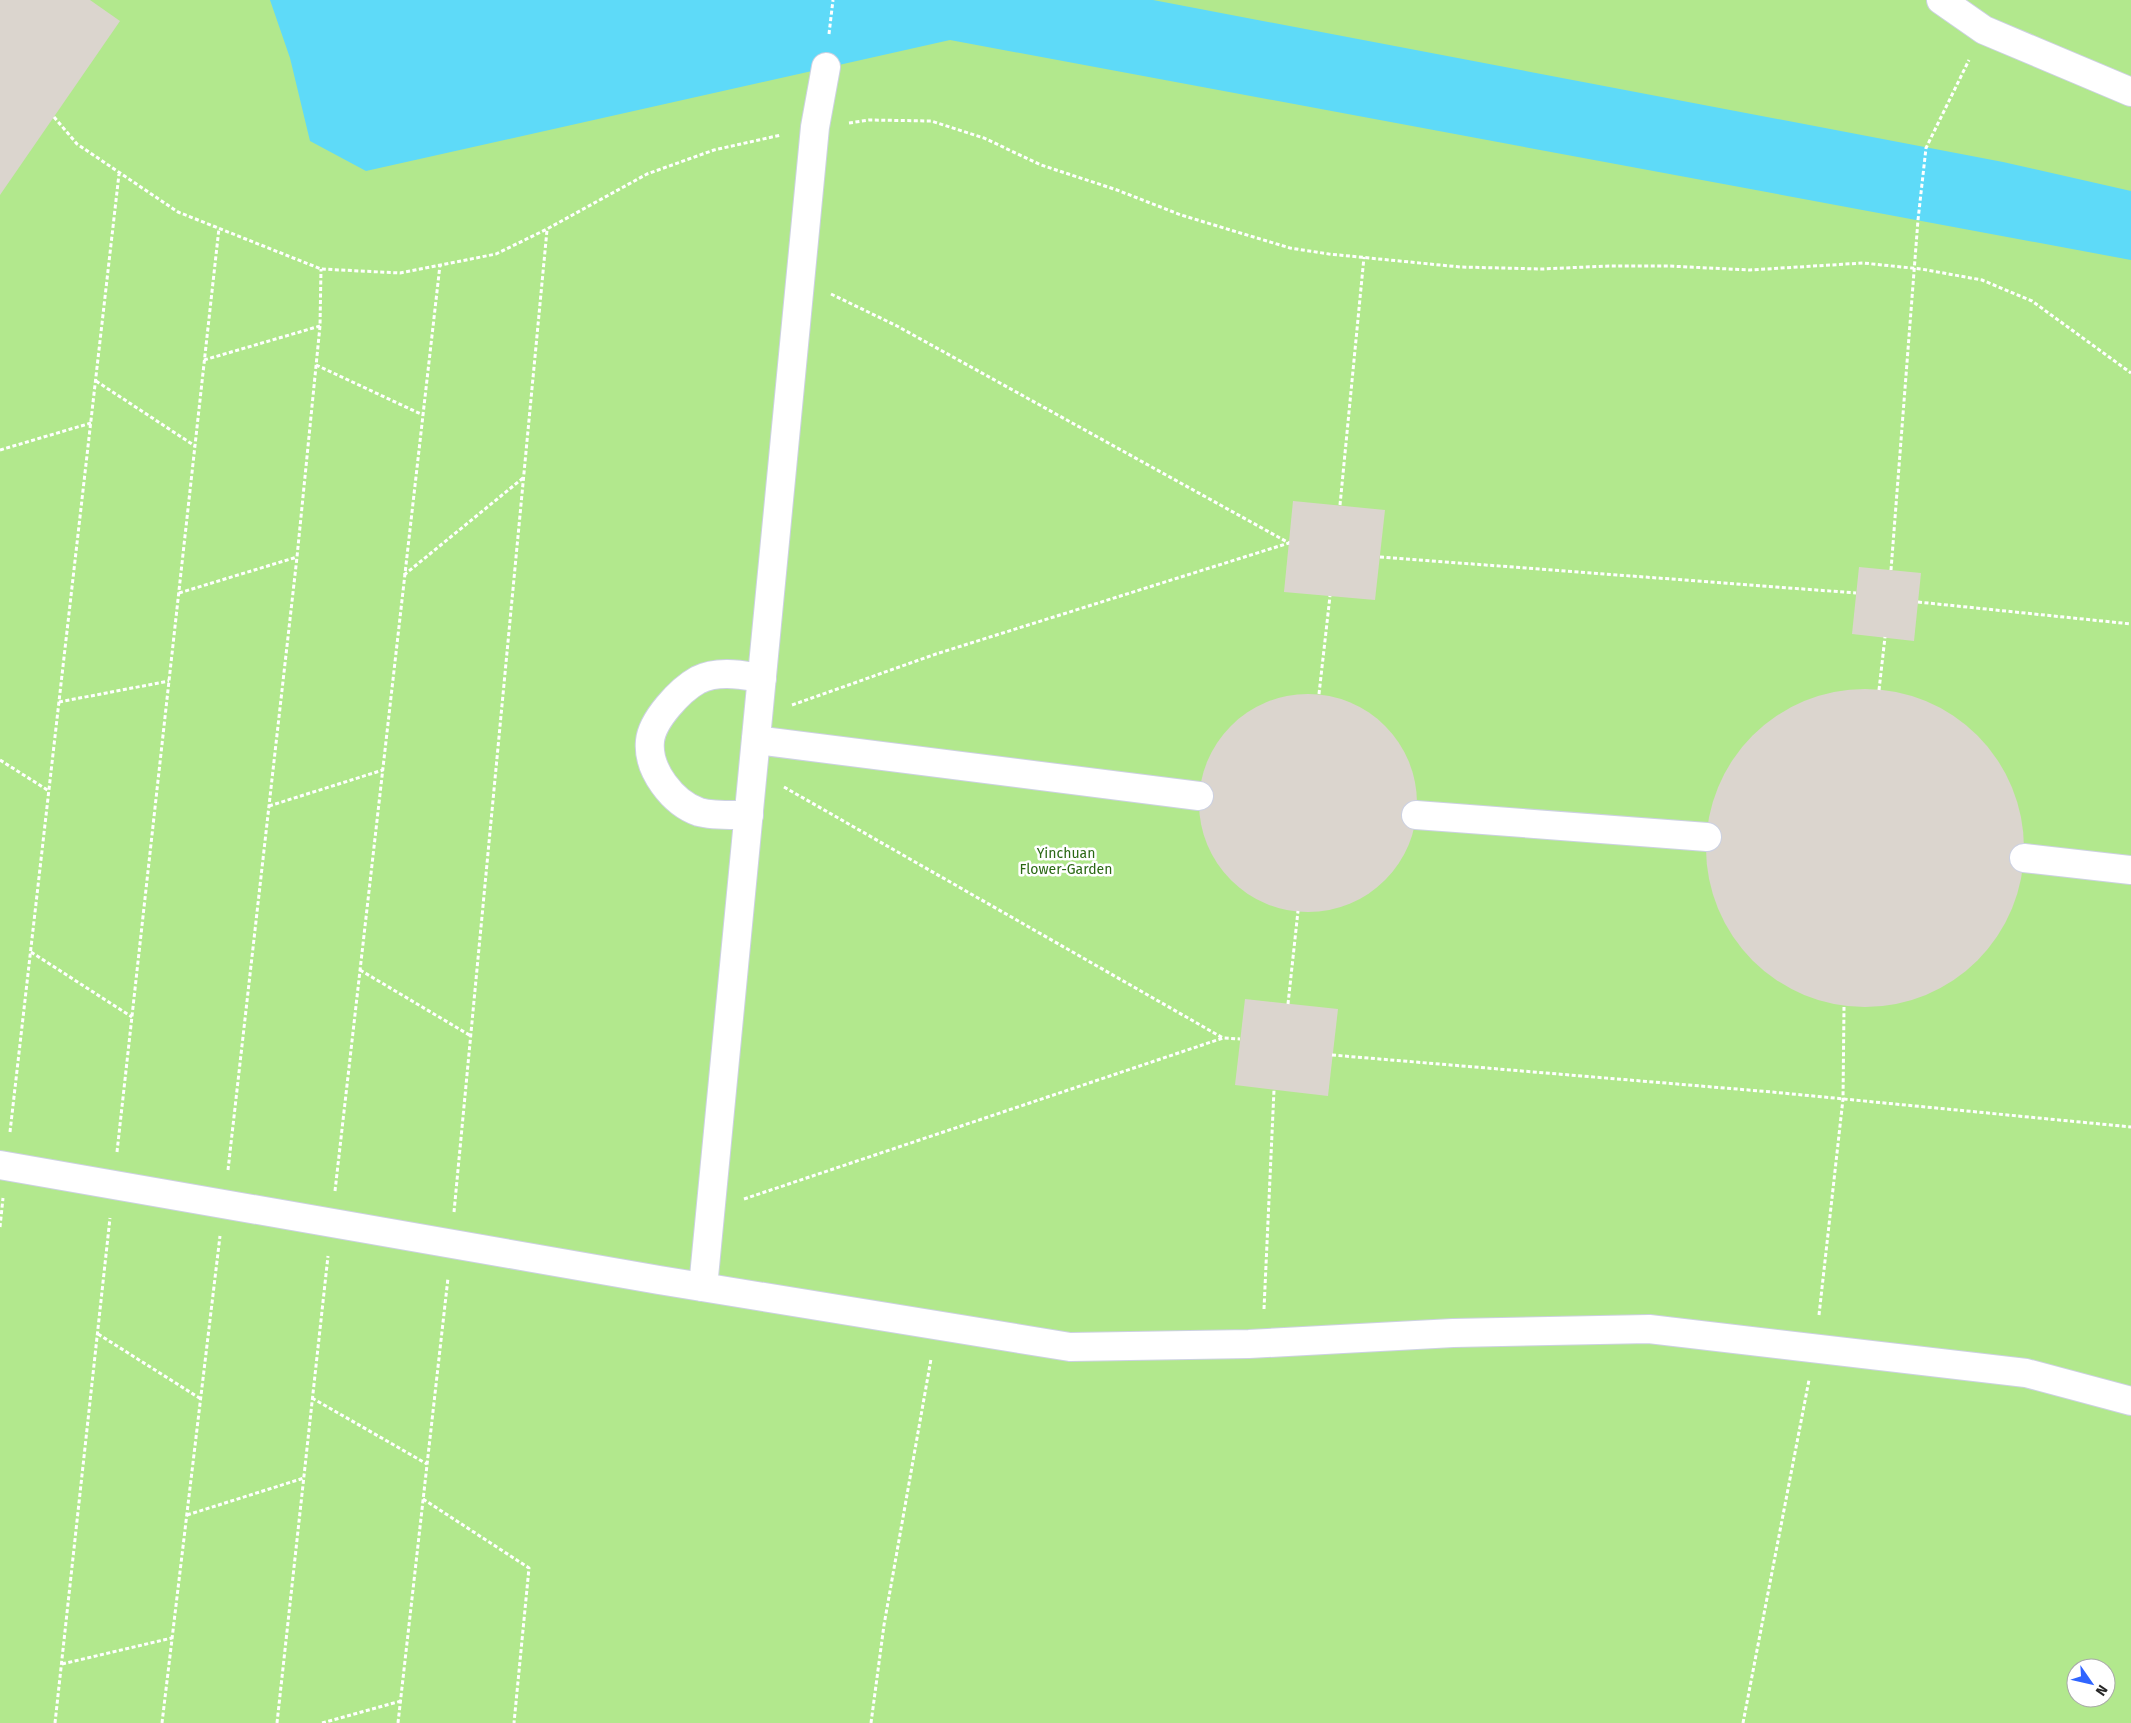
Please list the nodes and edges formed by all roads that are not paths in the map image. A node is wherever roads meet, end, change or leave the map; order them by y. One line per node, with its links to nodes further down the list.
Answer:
1 (1942, 0): 3 (street)
2 (826, 67): 4 (street)
3 (2131, 92)
4 (762, 678): 5 (street); 8 (street)
5 (757, 729): 6 (street); 8 (street)
6 (1199, 796)
7 (1416, 815): 9 (street)
8 (749, 816): 13 (street)
9 (1707, 837)
10 (2024, 858): 11 (street)
11 (2131, 870)
12 (3, 1166): 13 (street)
13 (703, 1287): 14 (street)
14 (2131, 1401)

